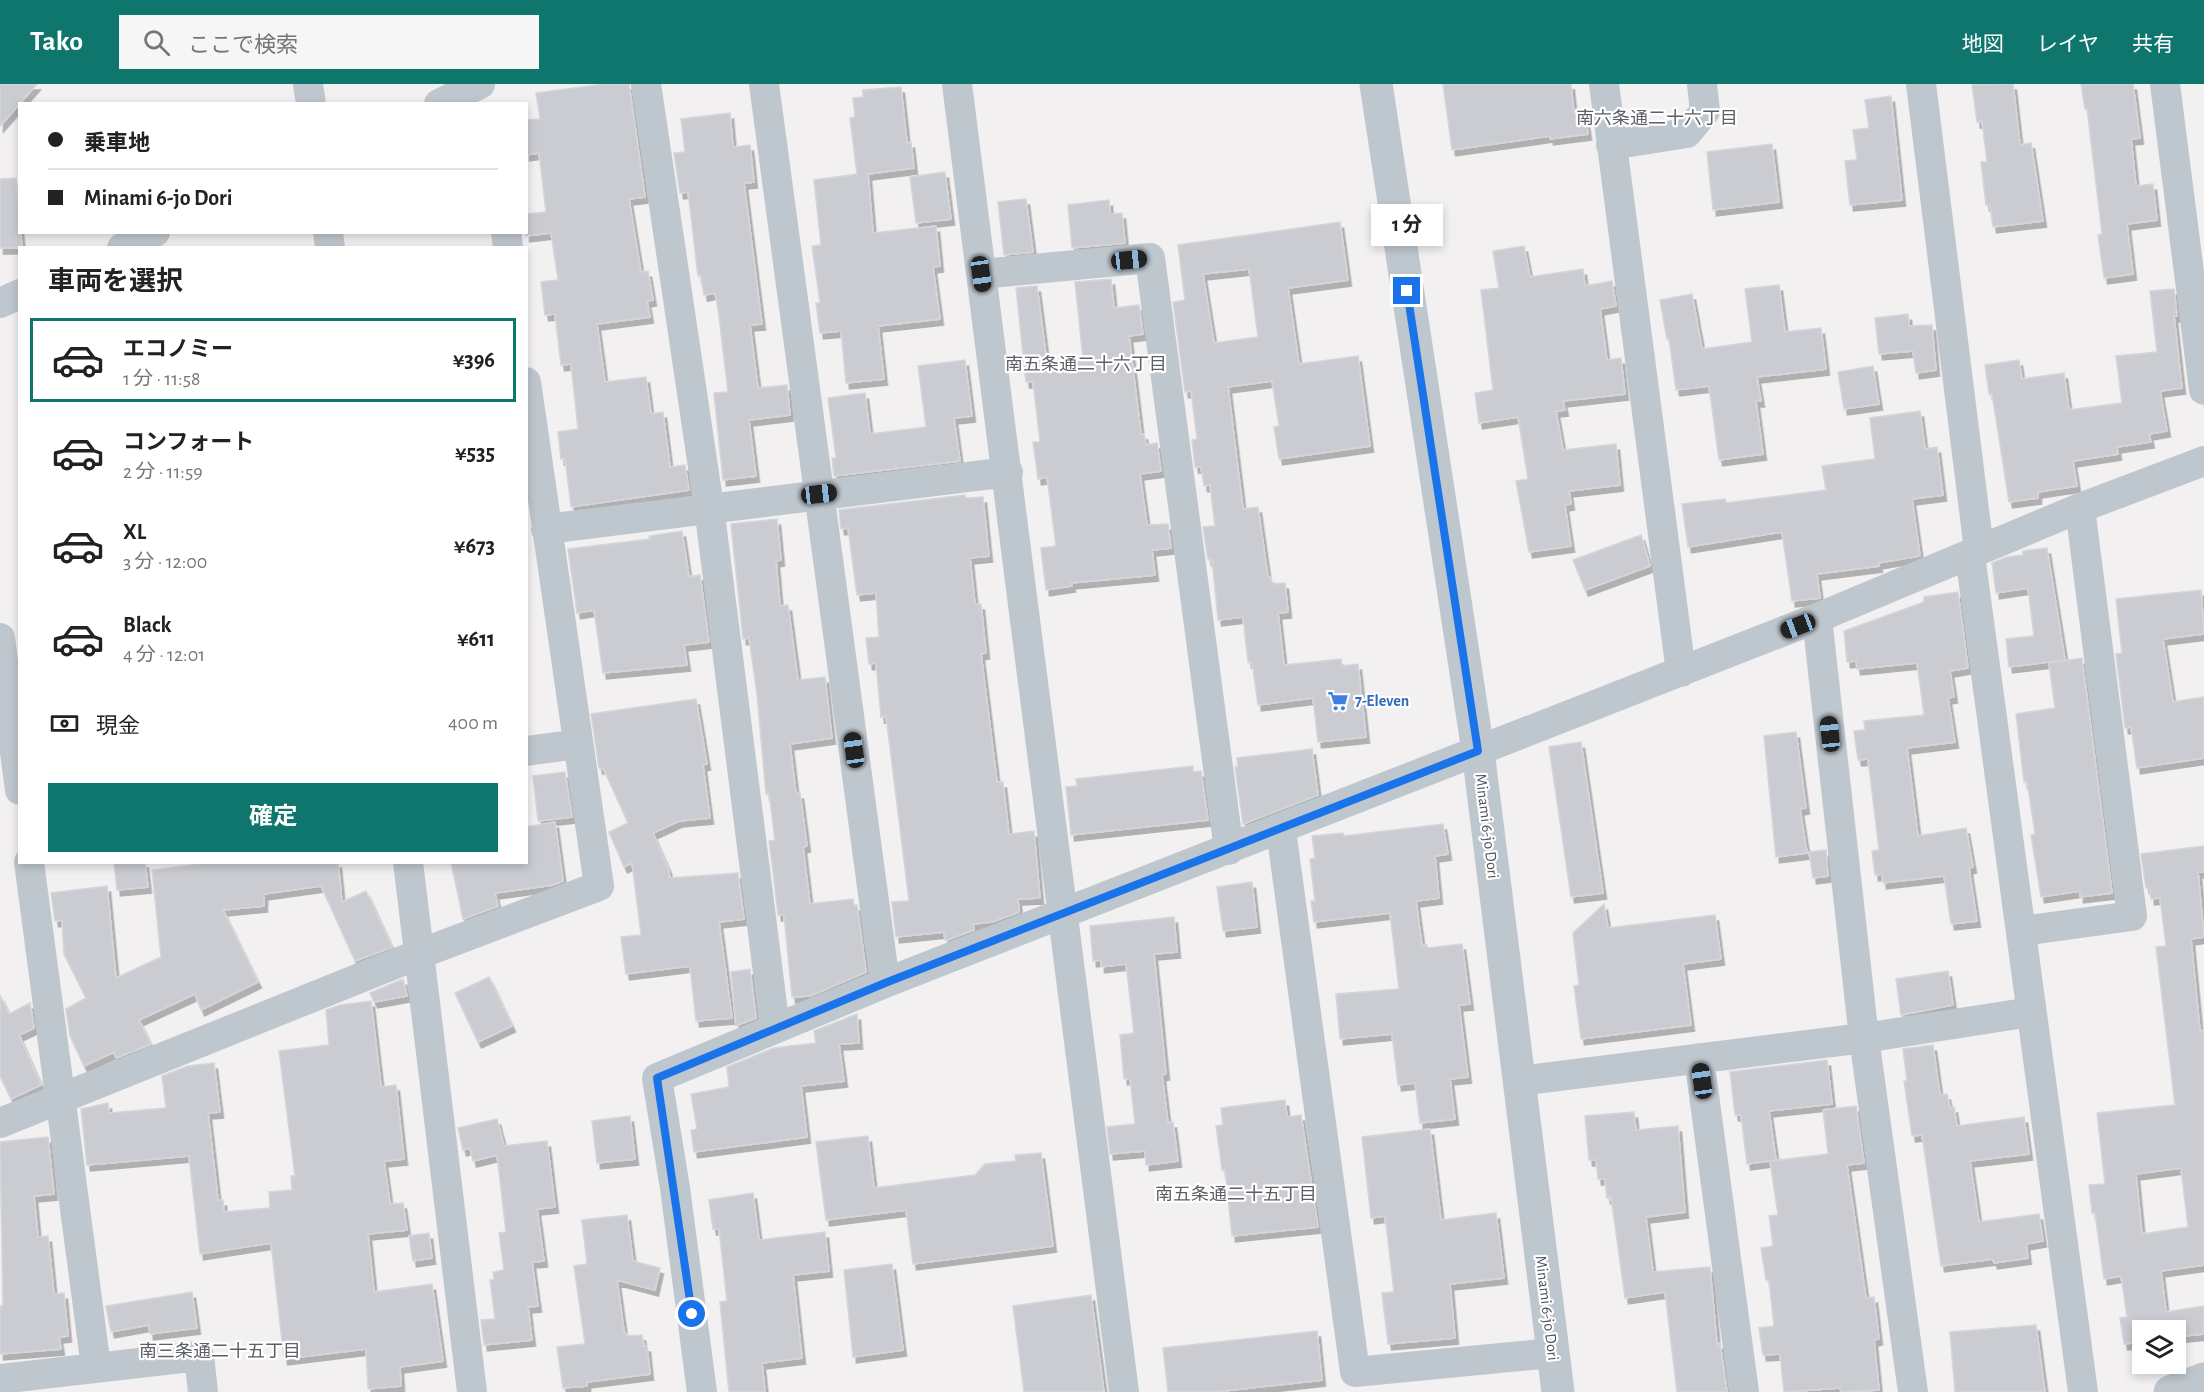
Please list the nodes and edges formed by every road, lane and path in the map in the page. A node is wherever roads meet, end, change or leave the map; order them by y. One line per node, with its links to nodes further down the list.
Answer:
1 (308, 84): 12 (street)
2 (480, 84): 13 (street)
3 (486, 84): 14 (street)
4 (646, 84): 26 (street)
5 (764, 84): 25 (street)
6 (957, 84): 18 (street)
7 (1376, 84): 35 (street, Minami 6-jo Dori)
8 (1604, 84): 15 (street)
9 (1702, 84): 15 (street)
10 (1921, 84): 29 (street)
11 (2165, 84): 21 (street)
12 (311, 102)
13 (443, 102)
14 (489, 102)
15 (1611, 145): 32 (street)
16 (154, 238): 17 (street)
17 (128, 246)
18 (981, 274): 24 (street); 38 (street)
19 (18, 295): 20 (street)
20 (0, 303)
21 (2204, 390)
22 (528, 397): 28 (street)
23 (2204, 461): 27 (street)
24 (1008, 472): 25 (street); 41 (street)
25 (819, 494): 26 (street); 44 (street)
26 (709, 507): 28 (street); 46 (street)
27 (2080, 508): 29 (street); 42 (street)
28 (546, 529): 33 (street)
29 (1975, 552): 30 (street); 42 (street)
30 (1817, 618): 32 (street); 47 (street)
31 (0, 638): 36 (street)
32 (1681, 672): 35 (street)
33 (578, 744): 34 (street); 43 (street)
34 (528, 751)
35 (1478, 751): 37 (street); 49 (street, Minami 6-jo Dori)
36 (18, 775)
37 (1281, 830): 38 (street); 52 (street)
38 (1229, 850): 41 (street)
39 (29, 864): 50 (street)
40 (408, 864): 43 (street)
41 (1060, 915): 44 (street); 59 (street)
42 (2021, 930): 45 (street)
43 (417, 955): 50 (street); 57 (street)
44 (885, 983): 46 (street)
45 (2031, 1012): 47 (street); 63 (street)
46 (775, 1028): 58 (street)
47 (1864, 1038): 48 (street); 62 (street)
48 (1699, 1058): 49 (street); 61 (street)
49 (1518, 1082): 52 (street, Minami 6-jo Dori)
50 (59, 1099): 51 (street); 53 (street)
51 (0, 1123)
52 (1552, 1353): 60 (street, Minami 6-jo Dori)
53 (96, 1367): 54 (street); 56 (street)
54 (0, 1379)
55 (2204, 1379): 64 (street)
56 (203, 1392)
57 (472, 1392)
58 (702, 1392)
59 (1124, 1392)
60 (1558, 1392)
61 (1744, 1392)
62 (1913, 1392)
63 (2083, 1392)
64 (2170, 1392)

